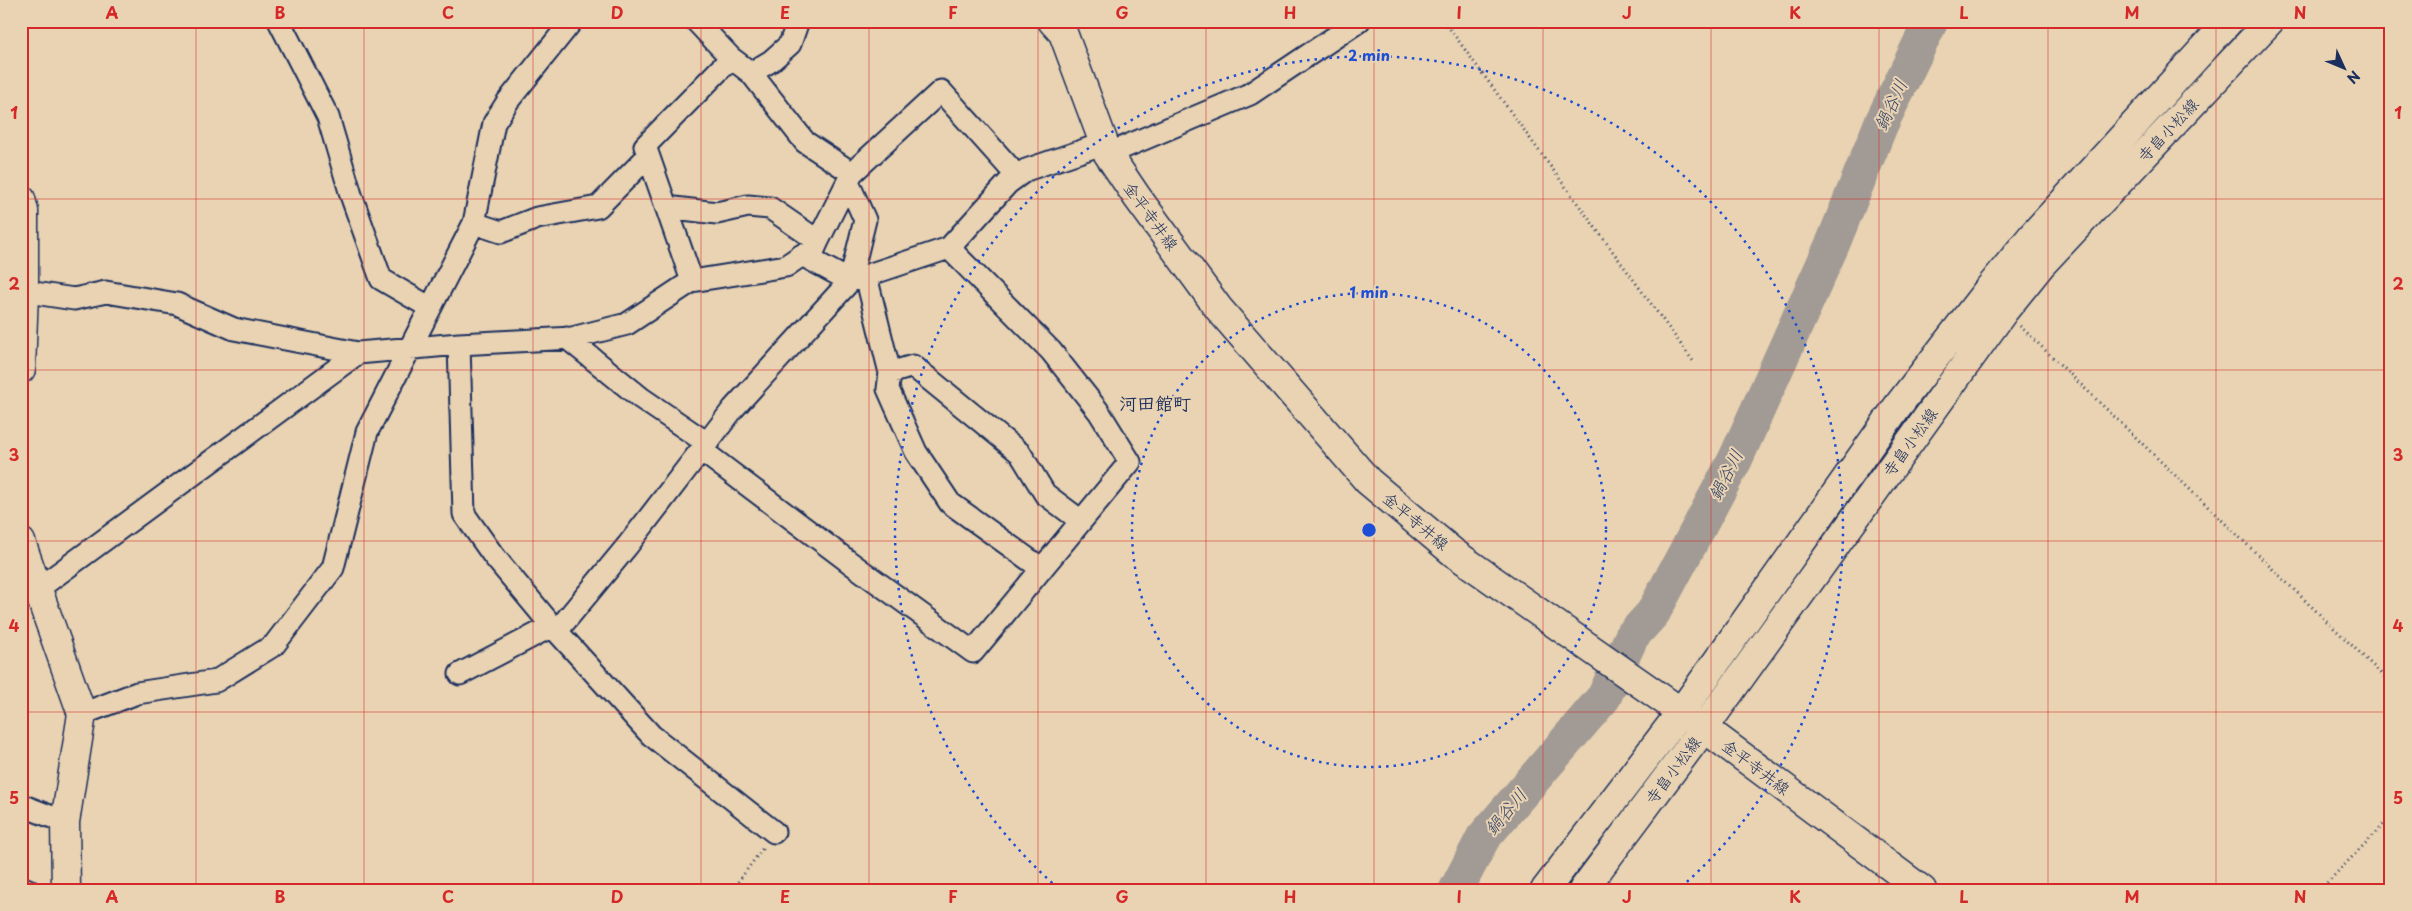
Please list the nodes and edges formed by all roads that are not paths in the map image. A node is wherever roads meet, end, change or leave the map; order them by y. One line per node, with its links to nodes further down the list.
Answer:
1 (279, 21): 23 (street)
2 (572, 21): 17 (street)
3 (696, 21): 9 (street)
4 (798, 21): 10 (street)
5 (1052, 21): 11 (main road, 金平寺井線)
6 (1359, 21): 11 (street)
7 (2229, 21): 37 (main road, 寺畠小松線)
8 (2270, 21): 39 (main road, 寺畠小松線)
9 (731, 58): 10 (street); 12 (street)
10 (751, 73): 14 (street)
11 (1106, 149): 13 (street); 37 (main road, 金平寺井線)
12 (648, 156): 16 (street); 17 (street)
13 (1017, 176): 14 (street); 18 (street)
14 (850, 177): 19 (street); 20 (street)
15 (21, 199): 22 (main road)
16 (666, 207): 19 (street); 21 (street)
17 (474, 223): 23 (street)
18 (950, 248): 20 (street); 31 (street)
19 (814, 250): 20 (street); 21 (street)
20 (858, 278): 29 (street); 30 (street)
21 (692, 281): 24 (street)
22 (23, 292): 27 (street); 28 (main road)
23 (429, 307): 26 (street)
24 (566, 338): 25 (street); 30 (street)
25 (459, 344): 26 (street); 35 (street)
26 (410, 348): 27 (street); 38 (street)
27 (358, 353): 34 (street)
28 (21, 369)
29 (890, 373): 31 (street); 33 (street)
30 (704, 446): 33 (street); 35 (street)
31 (1081, 522): 33 (street)
32 (21, 542): 34 (main road)
33 (1042, 569)
34 (39, 588): 38 (main road)
35 (555, 628): 36 (street); 42 (street)
36 (460, 674)
37 (1681, 712): 39 (main road, 金平寺井線); 46 (main road, 寺畠小松線)
38 (82, 714): 41 (main road)
39 (1704, 728): 47 (main road, 寺畠小松線); 48 (main road, 金平寺井線)
40 (21, 805): 41 (street)
41 (65, 822): 45 (main road)
42 (774, 832)
43 (21, 887): 44 (street)
44 (28, 890)
45 (66, 890)
46 (1544, 890)
47 (1583, 890)
48 (1922, 890)

